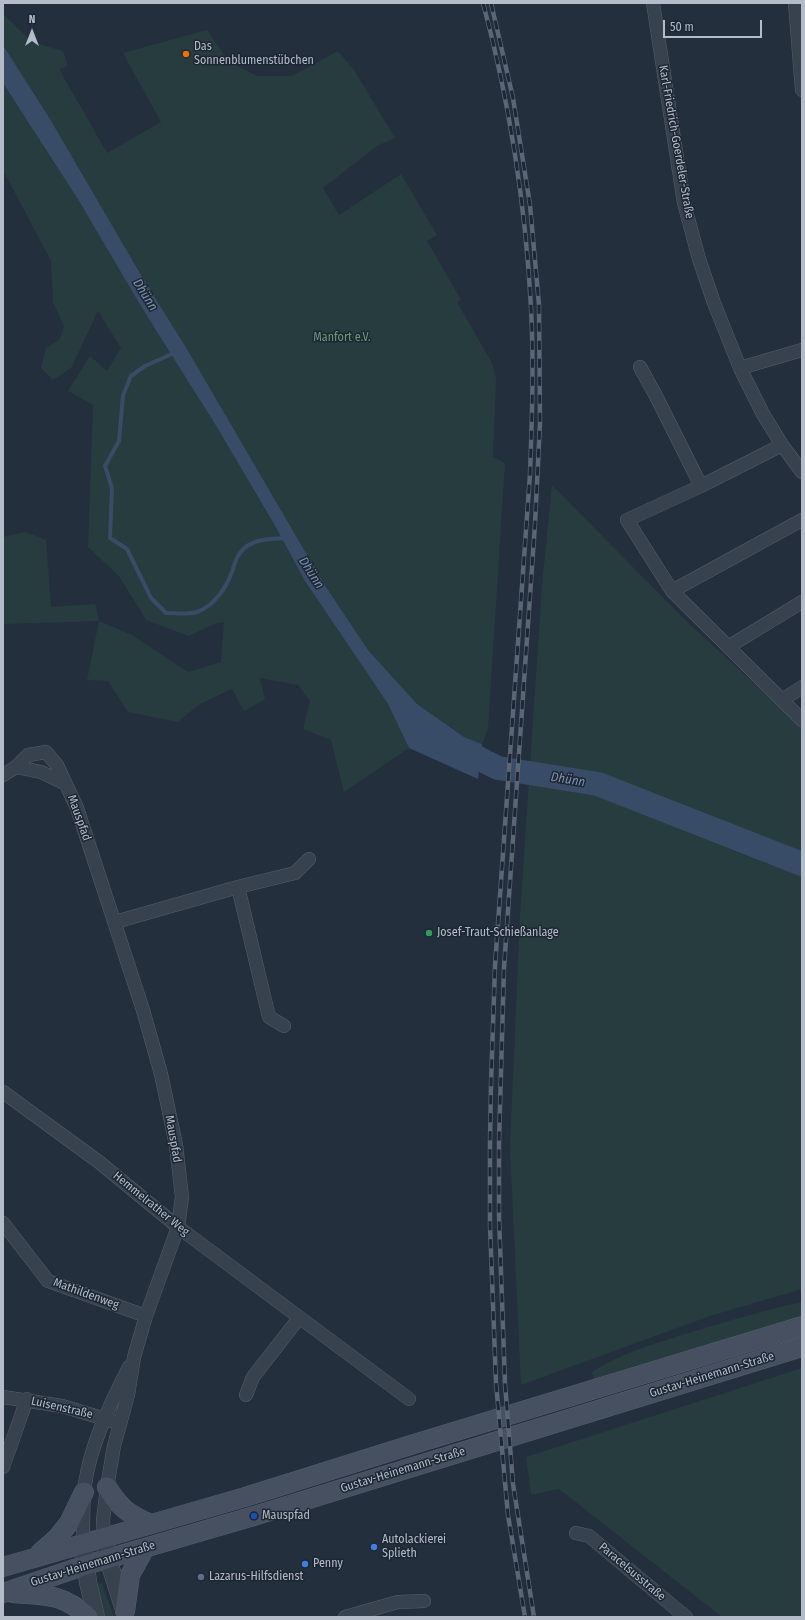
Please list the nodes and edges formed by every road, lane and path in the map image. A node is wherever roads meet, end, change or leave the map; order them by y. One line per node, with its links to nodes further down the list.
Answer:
1 (653, 3): 6 (street, Karl-Friedrich-Goerdeler-Straße)
2 (795, 3): 3 (street)
3 (802, 90)
4 (802, 350): 6 (street)
5 (640, 367): 9 (street)
6 (740, 368): 7 (street, Karl-Friedrich-Goerdeler-Straße)
7 (782, 445): 8 (street, Karl-Friedrich-Goerdeler-Straße); 9 (street)
8 (802, 472)
9 (701, 486): 11 (street)
10 (802, 520): 11 (street)
11 (672, 592): 13 (street)
12 (802, 602): 13 (street)
13 (728, 647): 15 (street)
14 (802, 687): 15 (street)
15 (782, 700): 16 (street)
16 (802, 720)
17 (16, 767): 18 (street); 19 (street); 19 (street, Mauspfad)
18 (3, 775)
19 (66, 784): 22 (street, Mauspfad)
20 (309, 859): 21 (street)
21 (238, 887): 22 (street); 23 (street)
22 (115, 922): 26 (street, Mauspfad)
23 (284, 1026)
24 (3, 1092): 26 (street, Hemmelrather Weg)
25 (3, 1223): 27 (street, Mathildenweg)
26 (178, 1227): 27 (street, Mauspfad); 28 (street, Hemmelrather Weg)
27 (146, 1316): 31 (street, Mauspfad)
28 (299, 1318): 32 (street); 34 (street, Hemmelrather Weg)
29 (802, 1326): 41 (main road, Gustav-Heinemann-Straße)
30 (802, 1347): 45 (main road, Gustav-Heinemann-Straße)
31 (134, 1357): 36 (street, Mauspfad); 37 (street, Mauspfad)
32 (246, 1395)
33 (3, 1397): 35 (street, Luisenstraße)
34 (409, 1399)
35 (27, 1400): 36 (street, Luisenstraße); 38 (street)
36 (104, 1419): 37 (street, Luisenstraße); 40 (street, Mauspfad)
37 (120, 1423): 39 (street, Mauspfad)
38 (3, 1467)
39 (107, 1487): 41 (main road); 43 (street, Mauspfad)
40 (84, 1492): 44 (street, Mauspfad); 46 (main road)
41 (151, 1524): 43 (main road, Gustav-Heinemann-Straße)
42 (576, 1533): 56 (street, Paracelsusstraße)
43 (104, 1537): 44 (main road, Gustav-Heinemann-Straße); 47 (street)
44 (84, 1543): 46 (main road, Gustav-Heinemann-Straße); 48 (street)
45 (146, 1548): 47 (main road, Gustav-Heinemann-Straße); 52 (main road)
46 (36, 1557): 49 (main road, Gustav-Heinemann-Straße)
47 (108, 1559): 48 (main road, Gustav-Heinemann-Straße); 52 (street)
48 (86, 1565): 50 (main road, Gustav-Heinemann-Straße); 54 (street)
49 (3, 1567)
50 (4, 1592): 53 (main road)
51 (424, 1600): 55 (street)
52 (126, 1614)
53 (88, 1617)
54 (96, 1617)
55 (346, 1617)
56 (686, 1617)

